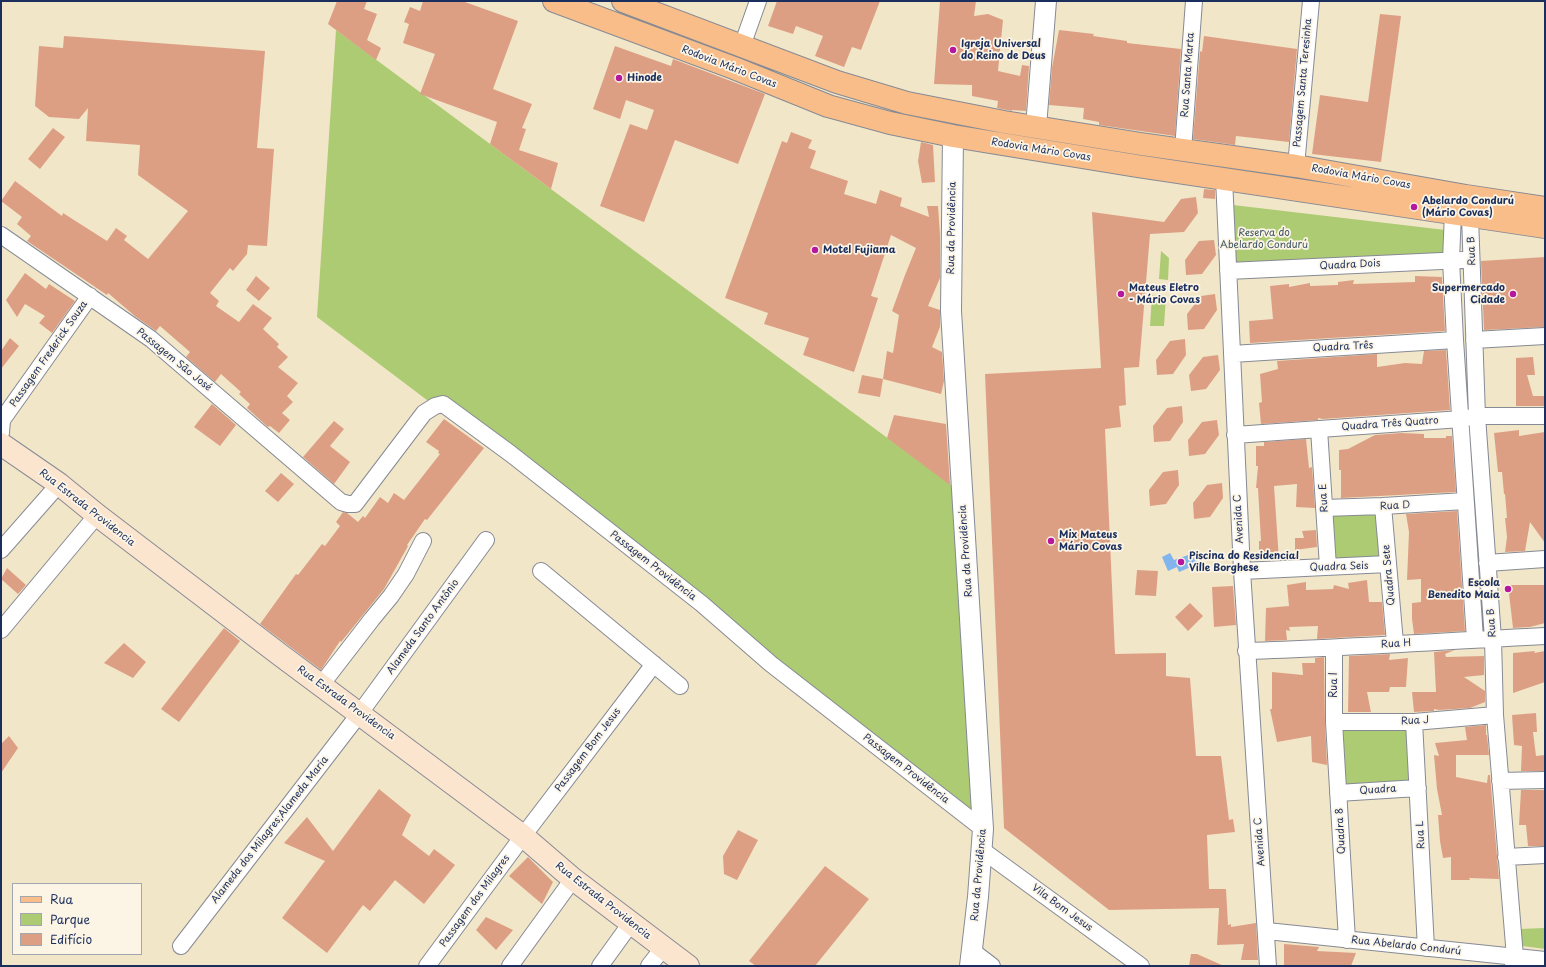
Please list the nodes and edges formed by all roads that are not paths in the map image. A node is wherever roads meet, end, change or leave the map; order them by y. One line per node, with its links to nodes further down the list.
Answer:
1 (554, 1): 10 (main road, Rodovia Mário Covas)
2 (623, 1): 7 (main road, Rodovia Mário Covas)
3 (758, 1): 7 (street)
4 (1046, 1): 8 (street)
5 (1194, 1): 12 (street, Rua Santa Marta)
6 (1311, 1): 14 (street, Passagem Santa Teresinha)
7 (742, 46): 9 (main road, Rodovia Mário Covas)
8 (1036, 128): 9 (main road, Rodovia Mário Covas); 11 (main road, Rodovia Mário Covas)
9 (1002, 132): 10 (main road, Rodovia Mário Covas); 13 (main road, Rodovia Mário Covas)
10 (954, 136): 67 (street, Rua da Providência)
11 (1097, 137): 12 (main road, Rodovia Mário Covas); 13 (main road)
12 (1183, 150): 14 (main road, Rodovia Mário Covas)
13 (1093, 158): 15 (main road, Rodovia Mário Covas)
14 (1296, 166): 16 (main road, Rodovia Mário Covas)
15 (1224, 178): 17 (main road, Rodovia Mário Covas); 22 (street, Avenida C)
16 (1545, 208)
17 (1461, 214): 18 (main road, Rodovia Mário Covas); 20 (street, Rua B); 21 (street, Rua B)
18 (1545, 227)
19 (1, 235): 23 (street, Passagem São José)
20 (1452, 260): 21 (street, Quadra Dois); 22 (street, Quadra Dois); 25 (street, Rua B)
21 (1472, 260): 26 (street, Rua B)
22 (1228, 271): 27 (street, Avenida C)
23 (90, 296): 31 (street, Passagem Frederick Souza); 35 (street, Passagem São José)
24 (1545, 336): 26 (street)
25 (1455, 340): 27 (street, Quadra Três); 29 (street, Rua B)
26 (1474, 340): 29 (street, Rua B)
27 (1232, 354): 32 (street, Avenida C)
28 (1545, 416): 29 (street, Quadra Três Quatro)
29 (1469, 418): 30 (street, Quadra Três Quatro); 36 (street, Rua B); 44 (street, Rua B)
30 (1319, 429): 32 (street, Quadra Três Quatro); 38 (street, Rua E)
31 (1, 433)
32 (1235, 435): 48 (street, Avenida C)
33 (1, 444): 34 (main road, Rua Estrada Providencia)
34 (59, 484): 39 (main road, Rua Estrada Providencia); 42 (street)
35 (335, 498): 67 (street, Passagem Providência)
36 (1465, 501): 37 (street, Rua D); 52 (street, Rua B)
37 (1383, 506): 38 (street, Rua D); 45 (street, Quadra Sete)
38 (1324, 508): 46 (street, Rua E)
39 (97, 515): 49 (street); 57 (main road, Rua Estrada Providencia)
40 (486, 540): 59 (street, Alameda Santo Antônio)
41 (423, 541): 57 (street)
42 (1, 550)
43 (1545, 559): 44 (street)
44 (1488, 563): 51 (street, Rua B)
45 (1388, 564): 46 (street, Quadra Seis); 53 (street, Quadra Sete)
46 (1328, 567): 48 (street, Quadra Seis)
47 (541, 571): 56 (street)
48 (1242, 571): 55 (street, Avenida C)
49 (1, 630)
50 (1545, 636): 51 (street, Rua H)
51 (1493, 638): 52 (street, Rua H); 60 (street, Rua B)
52 (1475, 639): 53 (street, Rua H)
53 (1396, 643): 54 (street, Rua H)
54 (1334, 649): 55 (street, Rua H); 61 (street, Rua I)
55 (1246, 651): 74 (street, Avenida C)
56 (654, 664): 58 (street); 68 (street, Passagem Bom Jesus)
57 (321, 685): 59 (main road, Rua Estrada Providencia)
58 (680, 686)
59 (360, 713): 68 (main road, Rua Estrada Providencia); 76 (street, Alameda dos Milagres;Alameda Maria)
60 (1495, 715): 62 (street, Rua J); 64 (street, Rua B)
61 (1334, 722): 62 (street, Rua J); 66 (street, Quadra 8)
62 (1414, 722): 65 (street, Rua L)
63 (1545, 780): 64 (street)
64 (1500, 781): 71 (street, Rua B)
65 (1418, 788): 66 (street, Quadra); 78 (street, Rua L)
66 (1338, 793): 75 (street, Quadra 8)
67 (984, 829): 69 (street, Rua da Providência)
68 (523, 836): 72 (main road, Rua Estrada Providencia); 82 (street, Passagem dos Milagres)
69 (982, 850): 79 (street, Rua da Providência); 88 (street, Vila Bom Jesus)
70 (1545, 855): 71 (street)
71 (1506, 857): 81 (street, Rua B)
72 (573, 879): 73 (main road, Rua Estrada Providencia); 83 (street)
73 (631, 923): 77 (main road, Rua Estrada Providencia); 84 (street)
74 (1267, 931): 75 (street, Rua Abelardo Condurú); 89 (street, Avenida C)
75 (1347, 940): 78 (street, Rua Abelardo Condurú)
76 (181, 946)
77 (662, 948): 85 (street); 86 (main road, Rua Estrada Providencia)
78 (1426, 948): 81 (street, Rua Abelardo Condurú)
79 (970, 958): 87 (street)
80 (1545, 960): 81 (street, Rua Abelardo Condurú)
81 (1514, 962)
82 (427, 966)
83 (510, 966)
84 (600, 966)
85 (649, 966)
86 (688, 966)
87 (992, 966)
88 (1141, 966)
89 (1268, 966)

